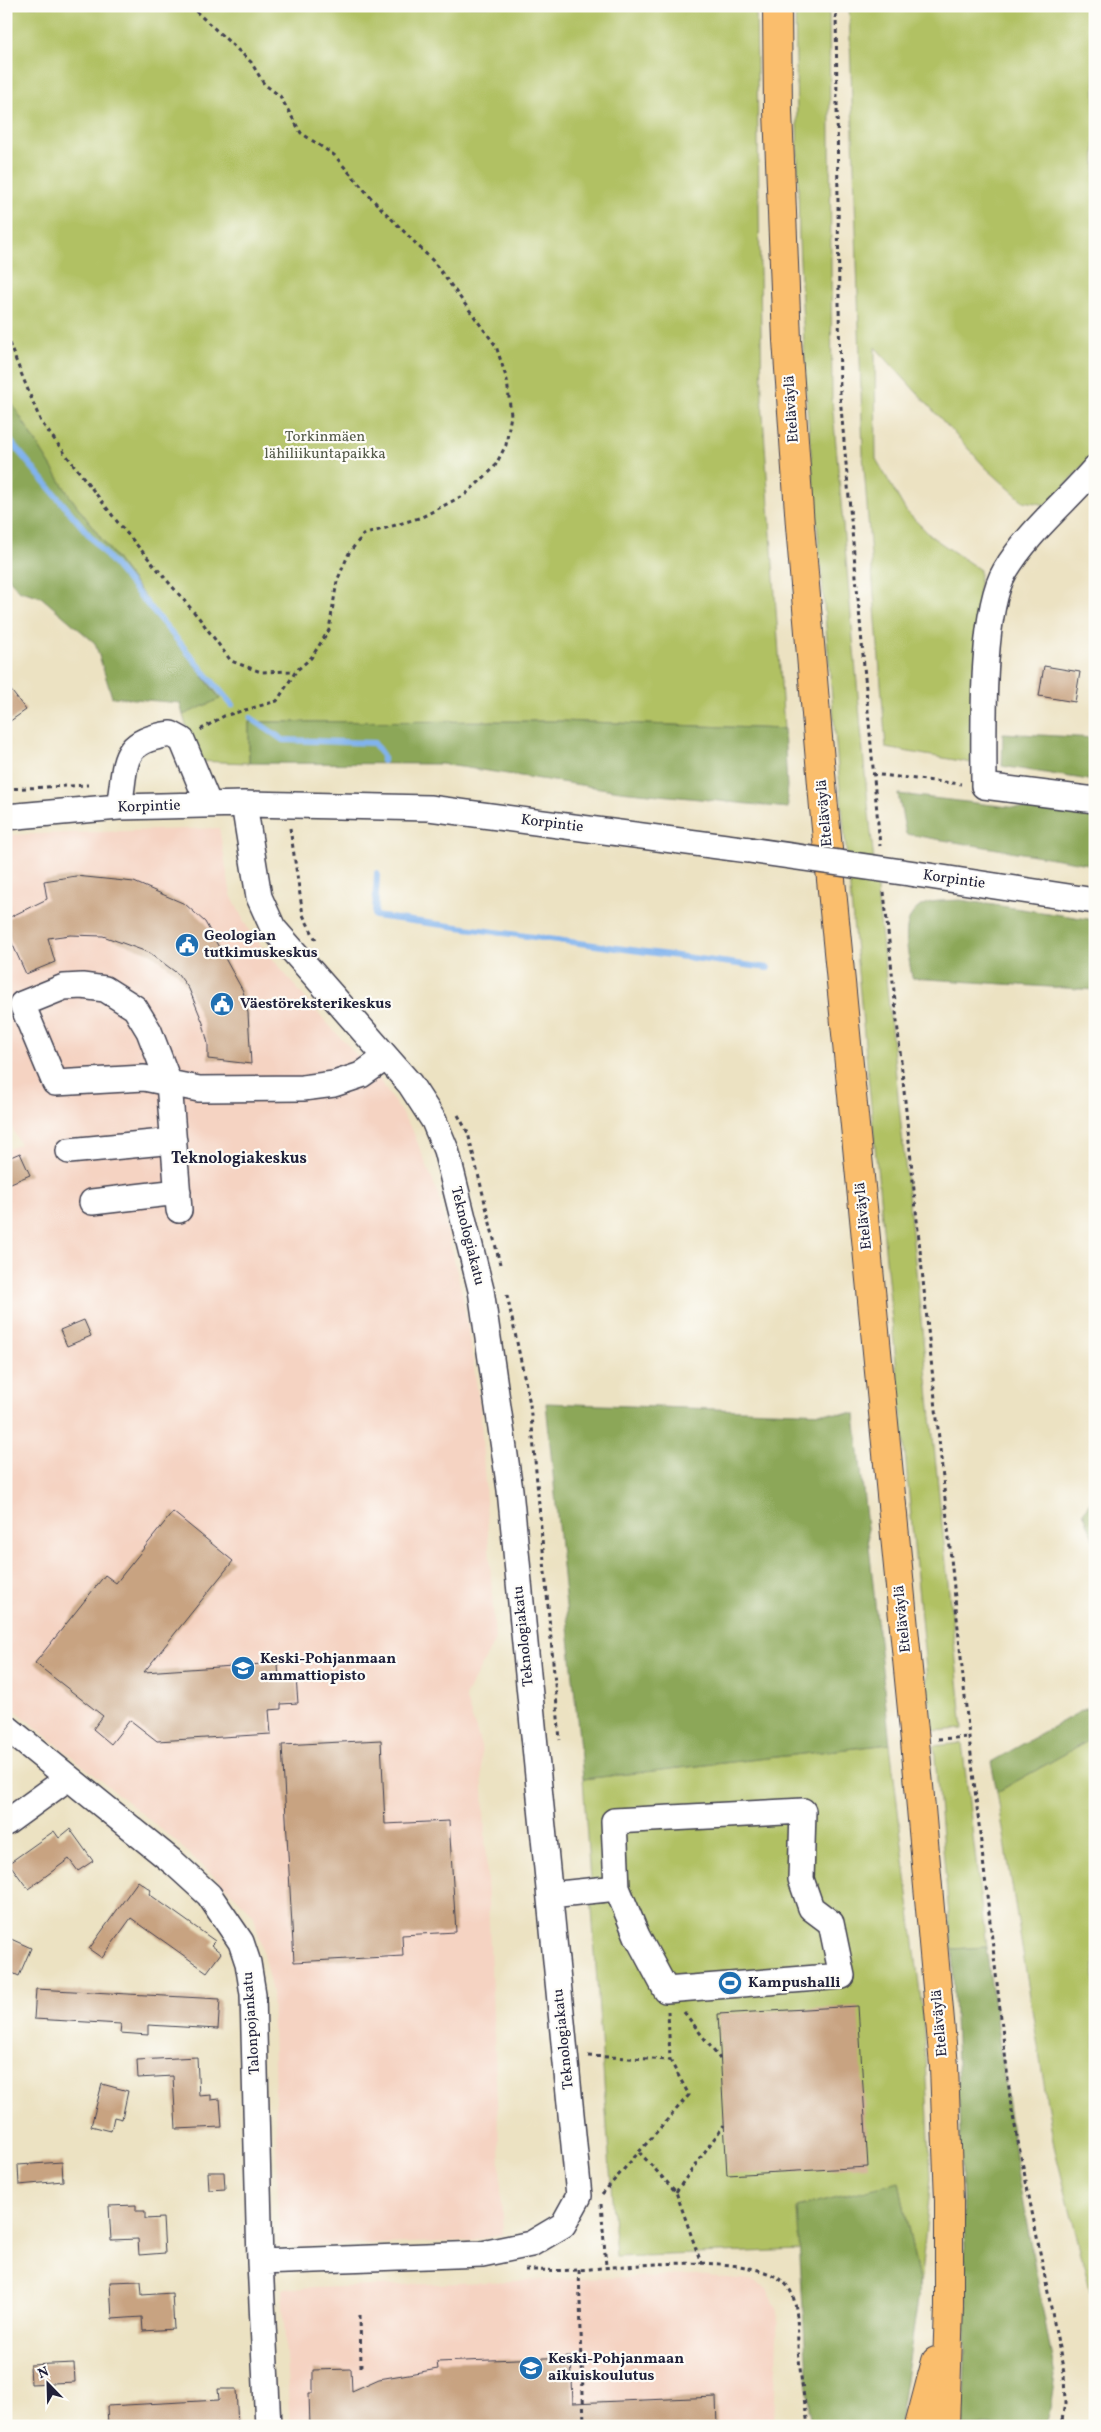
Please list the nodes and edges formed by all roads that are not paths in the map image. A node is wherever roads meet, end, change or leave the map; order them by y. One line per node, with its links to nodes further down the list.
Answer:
1 (777, 6): 20 (highway, Eteläväylä)
2 (1095, 468): 3 (street)
3 (1095, 800)
4 (244, 804): 5 (street, Korpintie); 8 (street, Korpintie, bridge); 9 (street, Teknologiakatu)
5 (208, 805): 6 (street, Korpintie); 6 (street)
6 (119, 807): 7 (street, Korpintie)
7 (9, 813)
8 (1095, 901)
9 (385, 1058): 10 (street); 18 (street, Teknologiakatu)
10 (169, 1083): 10 (street); 11 (street)
11 (174, 1141): 12 (street); 13 (street)
12 (69, 1151)
13 (92, 1202)
14 (6, 1727): 15 (street, Talonpojankatu)
15 (68, 1778): 16 (street); 19 (street, Talonpojankatu)
16 (6, 1823)
17 (617, 1888): 17 (street); 18 (street)
18 (550, 1895): 19 (street, Teknologiakatu)
19 (260, 2262): 21 (street, Talonpojankatu)
20 (949, 2306): 22 (highway); 23 (highway, Eteläväylä)
21 (268, 2426)
22 (920, 2426)
23 (945, 2426)

